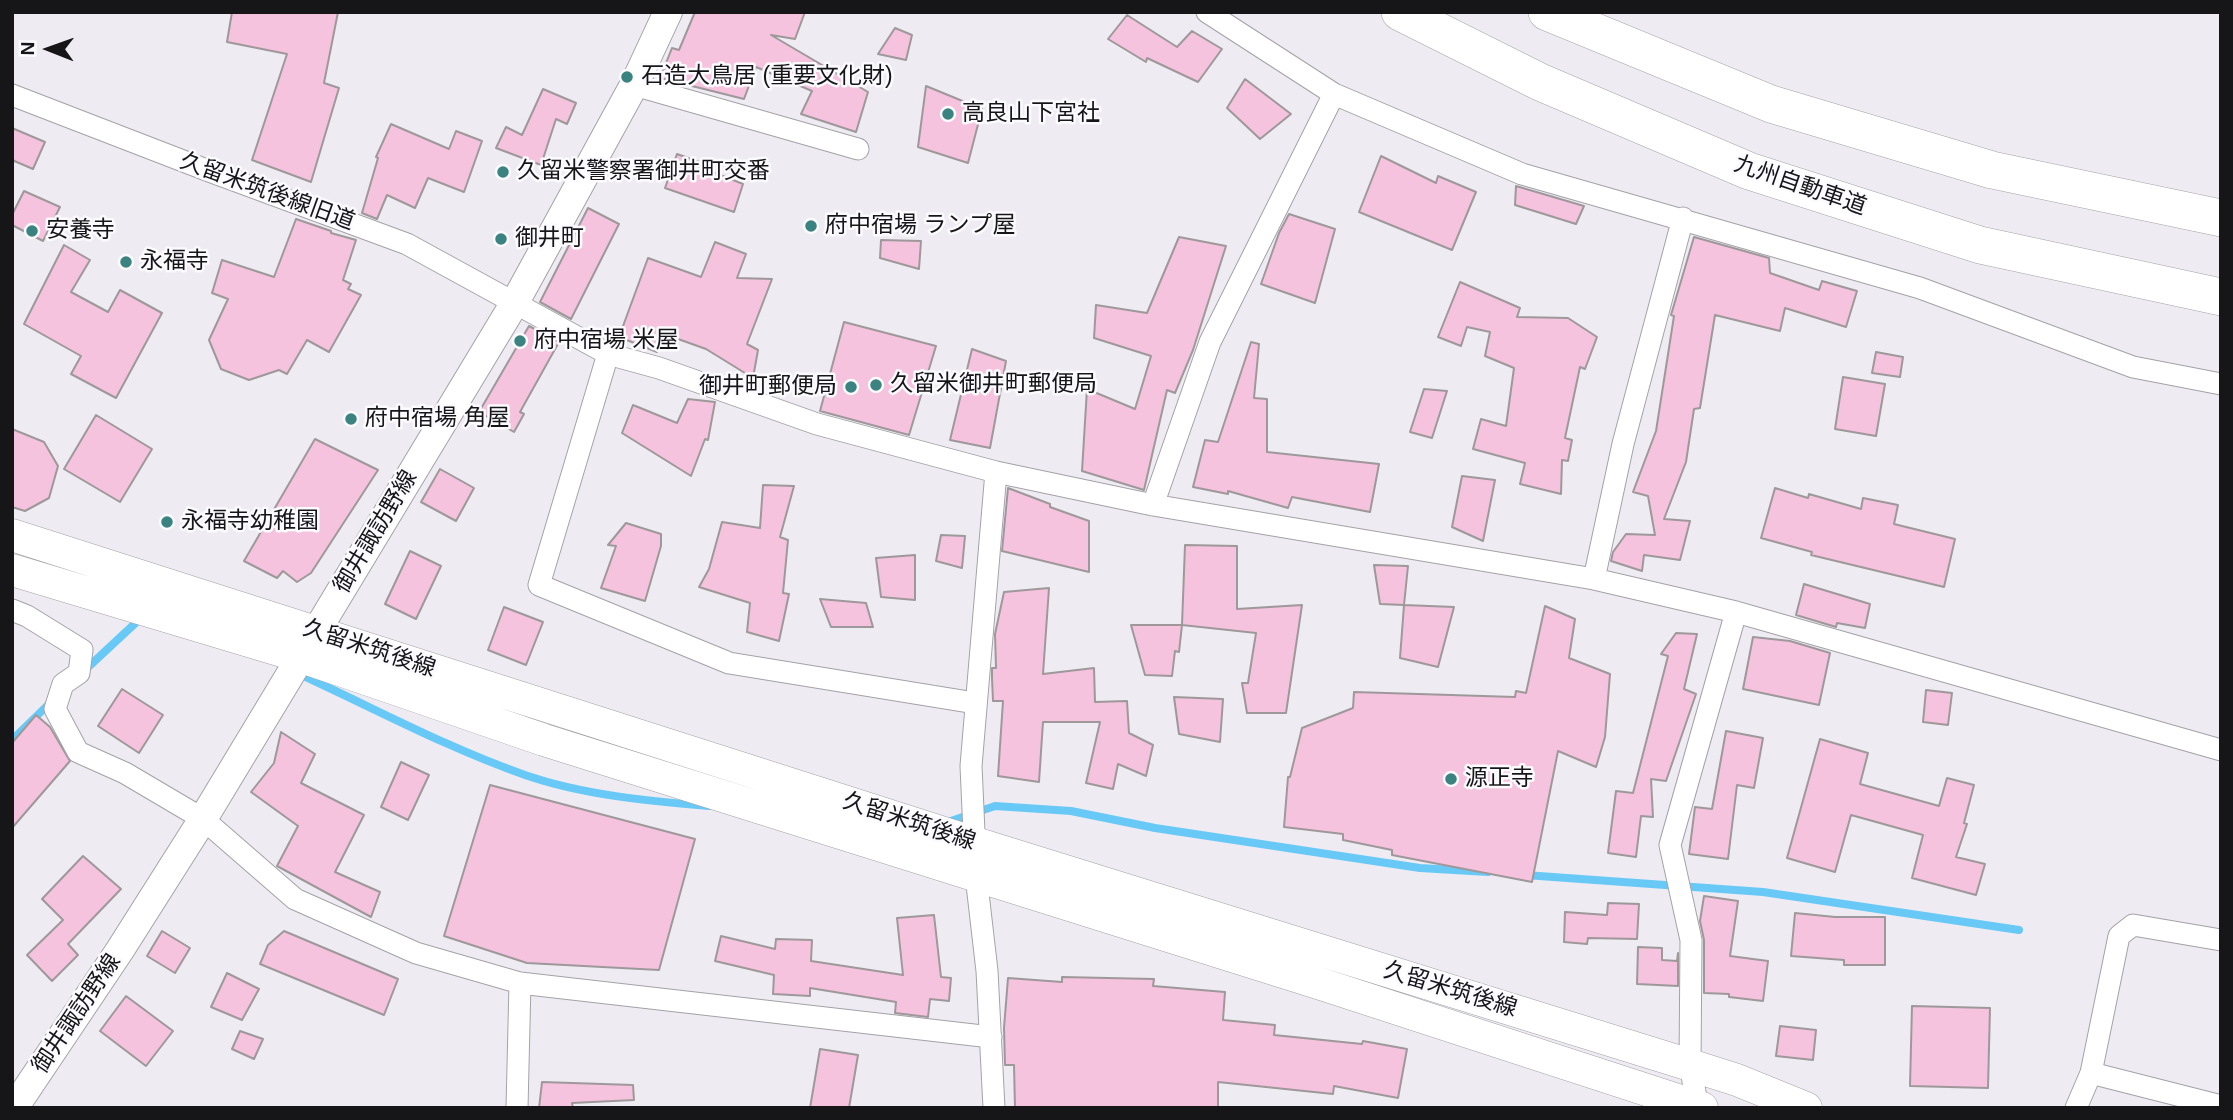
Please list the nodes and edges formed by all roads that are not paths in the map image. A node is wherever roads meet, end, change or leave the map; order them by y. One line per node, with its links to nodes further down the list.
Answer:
1 (668, 12): 5 (main road, 御井諏訪野線)
2 (1207, 12): 7 (street)
3 (1401, 12): 11 (highway, 九州自動車道)
4 (1547, 12): 10 (highway)
5 (634, 85): 8 (street); 12 (main road, 御井諏訪野線)
6 (12, 94): 12 (street, 久留米筑後線旧道)
7 (1334, 94): 9 (street); 16 (street)
8 (858, 149)
9 (1683, 218): 14 (street); 19 (street)
10 (2221, 218)
11 (2221, 297)
12 (514, 304): 13 (street, 久留米筑後線旧道); 22 (main road, 御井諏訪野線)
13 (608, 354): 15 (street, 久留米筑後線旧道); 23 (street)
14 (2221, 384)
15 (996, 472): 16 (street, 久留米筑後線旧道); 23 (street)
16 (1153, 505): 19 (street, 久留米筑後線旧道)
17 (12, 535): 22 (main road, 久留米筑後線)
18 (12, 570): 22 (main road, 久留米筑後線)
19 (1594, 579): 21 (street, 久留米筑後線旧道)
20 (12, 610): 25 (street)
21 (1736, 612): 24 (street, 久留米筑後線旧道); 31 (street)
22 (309, 645): 25 (main road, 御井諏訪野線); 26 (main road, 久留米筑後線); 27 (main road, 久留米筑後線)
23 (975, 702): 26 (street)
24 (2221, 750)
25 (203, 819): 29 (street); 35 (main road, 御井諏訪野線)
26 (975, 843): 27 (street); 31 (main road, 久留米筑後線)
27 (976, 876): 30 (street); 34 (main road, 久留米筑後線)
28 (2221, 940): 32 (street)
29 (520, 983): 30 (street); 36 (street)
30 (991, 1037): 37 (street)
31 (1690, 1065): 34 (street); 38 (main road, 久留米筑後線)
32 (2091, 1073): 33 (street); 39 (street)
33 (2221, 1106)
34 (1699, 1107)
35 (14, 1108)
36 (517, 1108)
37 (995, 1108)
38 (1805, 1108)
39 (2076, 1108)

